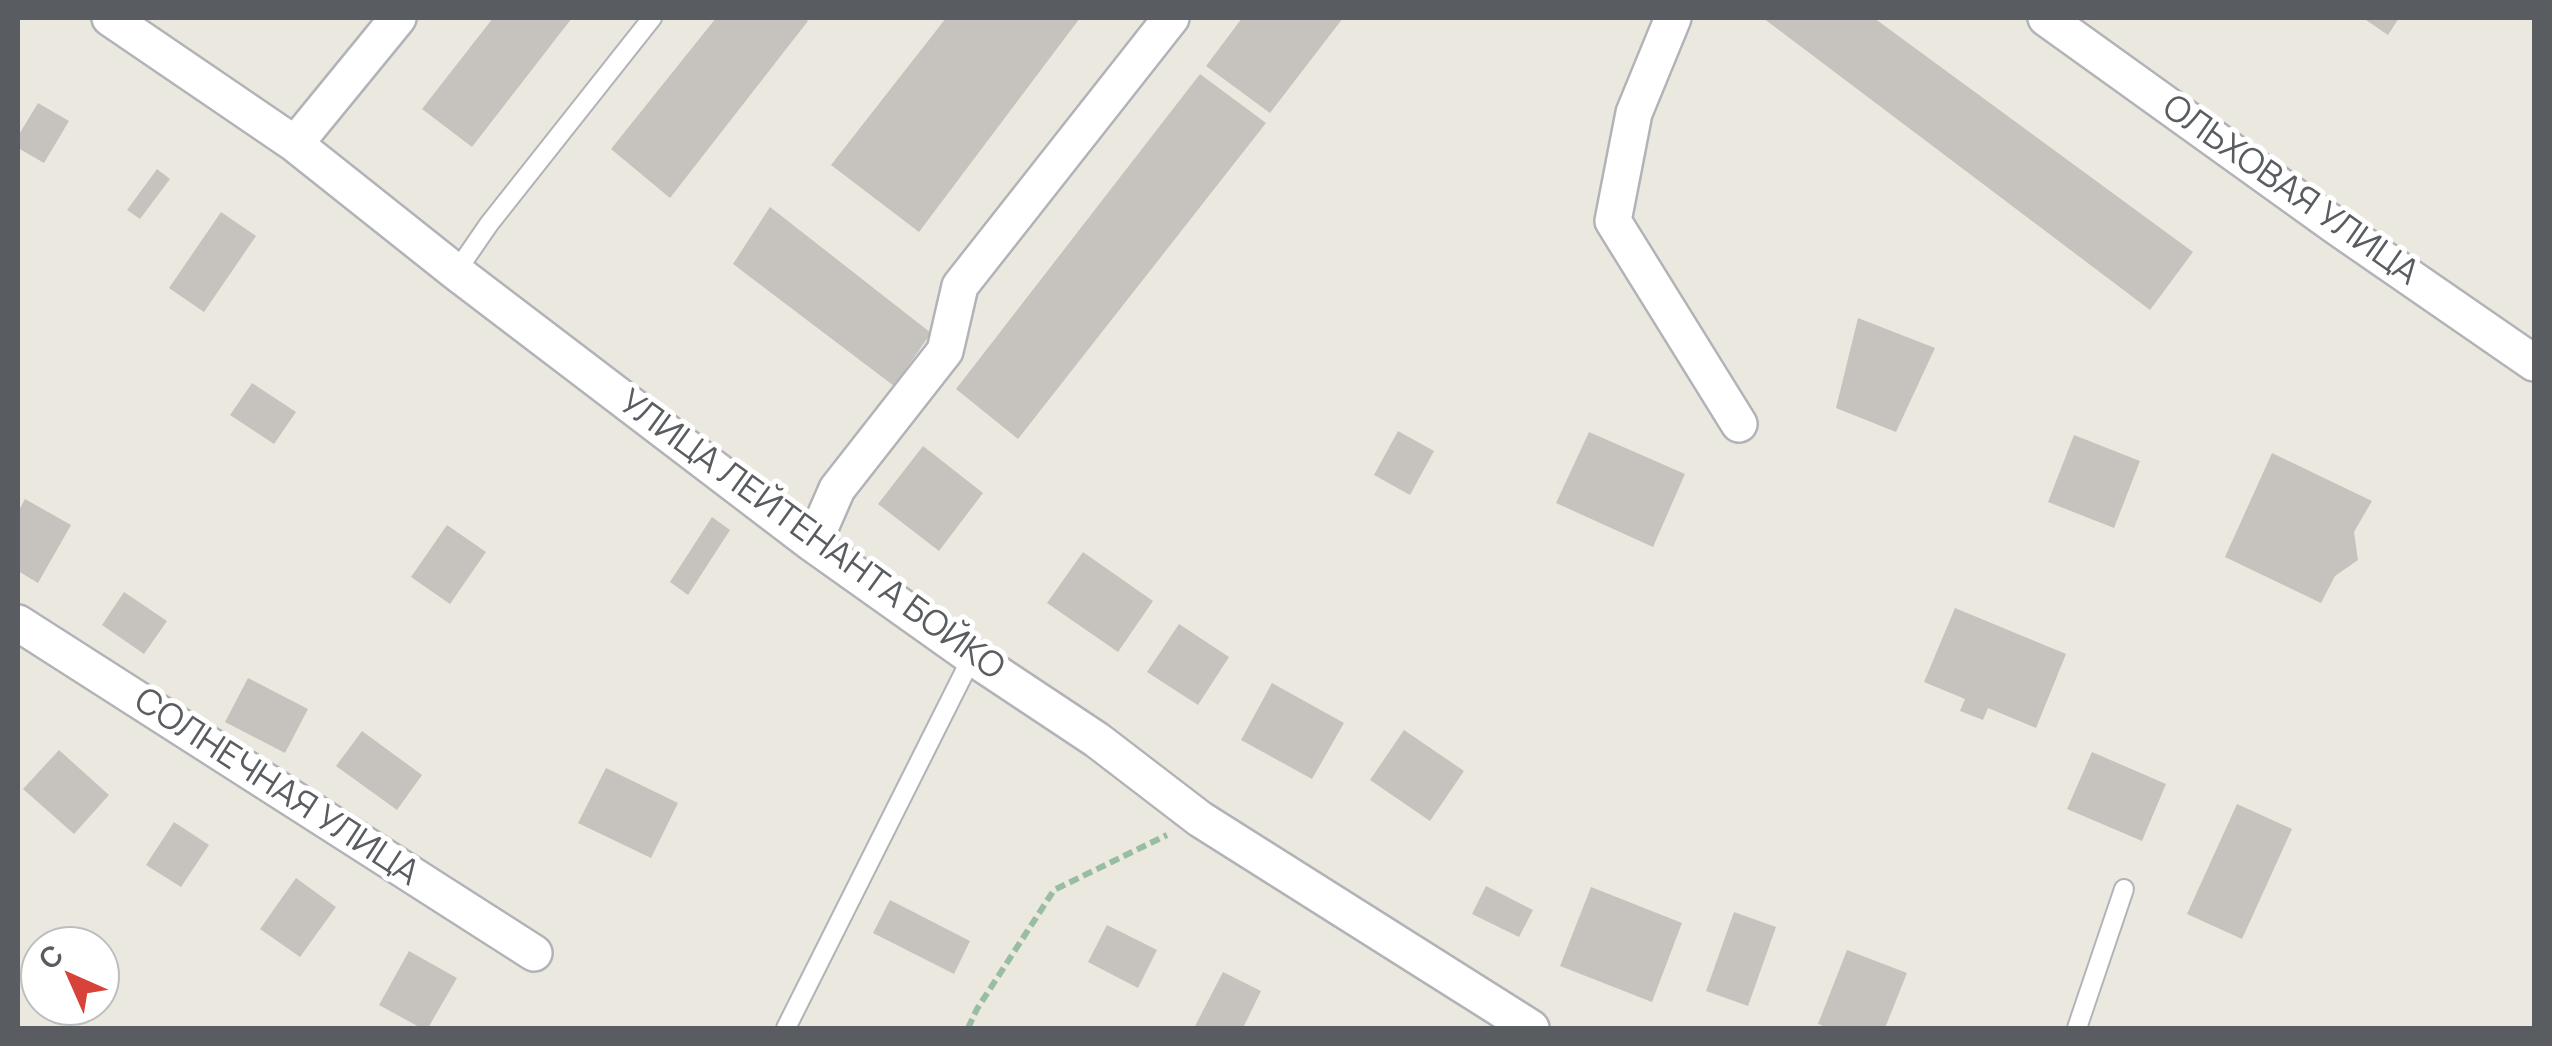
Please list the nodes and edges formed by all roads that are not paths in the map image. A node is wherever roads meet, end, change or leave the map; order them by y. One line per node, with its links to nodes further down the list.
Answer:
1 (110, 18): 7 (street, УЛИЦА ЛЕЙТЕНАНТА БОЙКО)
2 (398, 18): 7 (street)
3 (652, 18): 8 (lane)
4 (1172, 18): 11 (street)
5 (1673, 18): 10 (street)
6 (2046, 18): 9 (street, ОЛЬХОВАЯ УЛИЦА)
7 (295, 144): 8 (street, УЛИЦА ЛЕЙТЕНАНТА БОЙКО)
8 (456, 272): 11 (street, УЛИЦА ЛЕЙТЕНАНТА БОЙКО)
9 (2534, 363)
10 (1739, 424)
11 (814, 544): 13 (street, УЛИЦА ЛЕЙТЕНАНТА БОЙКО)
12 (18, 623): 15 (street, СОЛНЕЧНАЯ УЛИЦА)
13 (972, 657): 16 (lane); 17 (street, УЛИЦА ЛЕЙТЕНАНТА БОЙКО)
14 (2124, 889): 18 (lane)
15 (534, 953)
16 (786, 1028)
17 (1530, 1028)
18 (2077, 1028)

